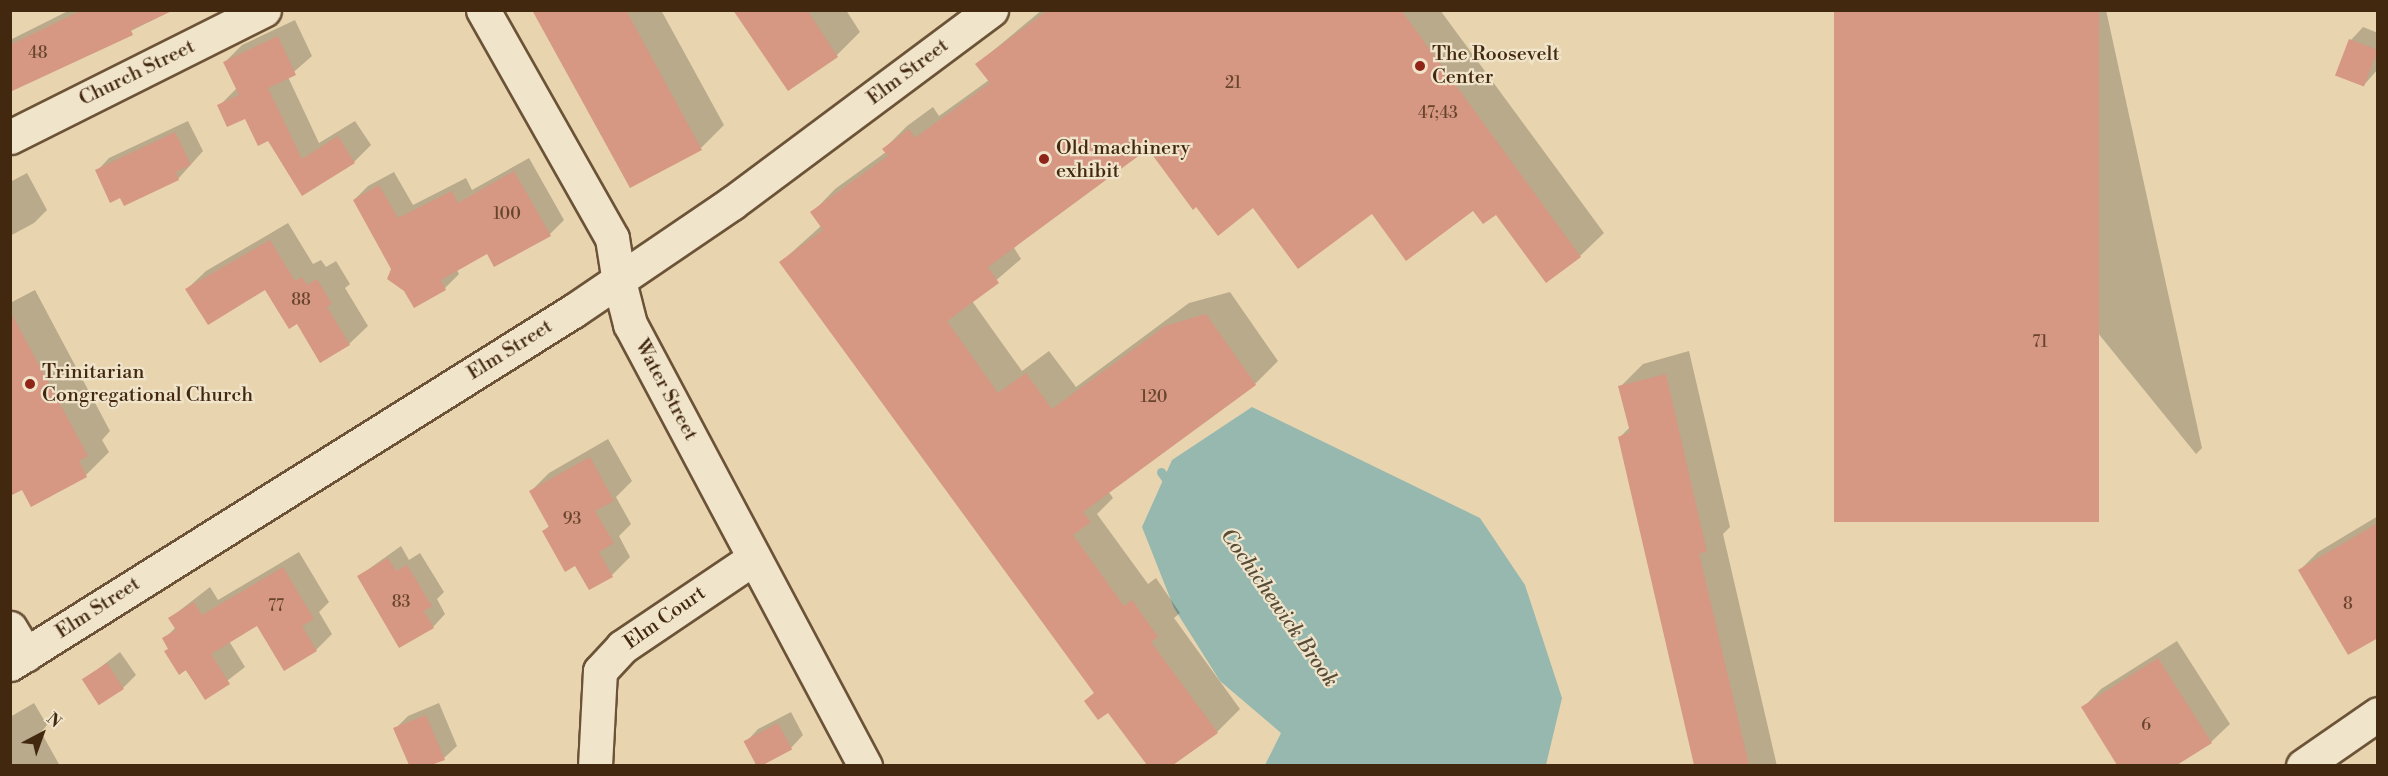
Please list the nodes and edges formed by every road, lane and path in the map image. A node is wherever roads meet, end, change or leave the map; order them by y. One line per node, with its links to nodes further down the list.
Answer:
1 (264, 10): 4 (street, Church Street)
2 (483, 10): 5 (street, Water Street)
3 (992, 10): 5 (street, Elm Street)
4 (10, 136)
5 (618, 277): 6 (street, Water Street); 7 (street, Elm Street)
6 (754, 558): 9 (street, Elm Court); 10 (street, Water Street)
7 (16, 649)
8 (2378, 714): 11 (street)
9 (595, 765)
10 (865, 765)
11 (2303, 765)

